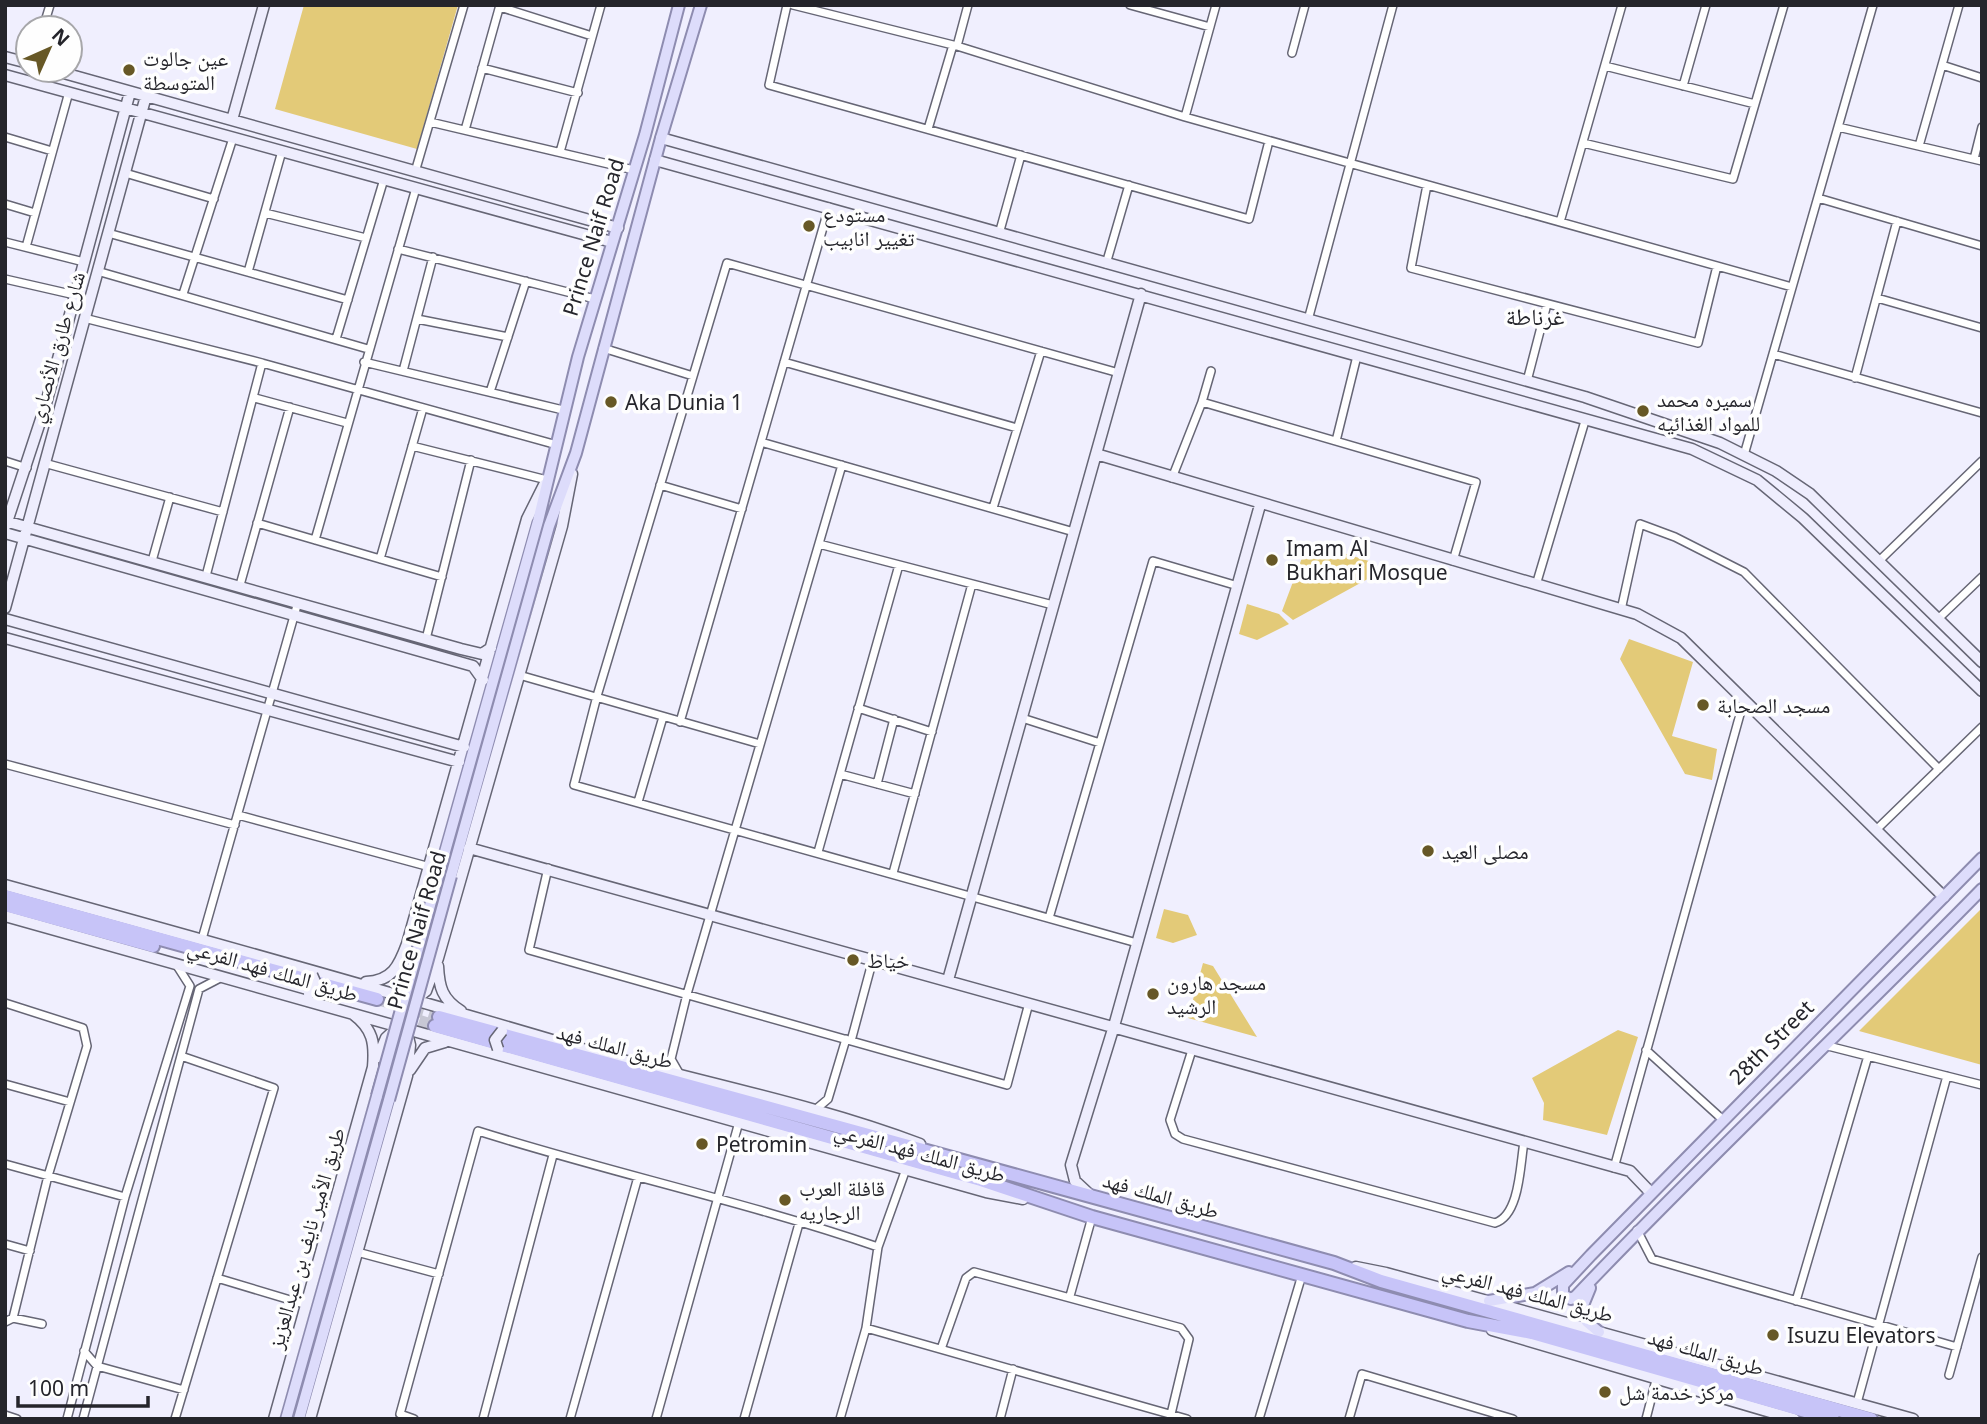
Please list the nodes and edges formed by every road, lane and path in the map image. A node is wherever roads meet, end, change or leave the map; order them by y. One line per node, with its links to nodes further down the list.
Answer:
1 (264, 5): 38 (street)
2 (464, 5): 39 (street)
3 (601, 5): 20 (street)
4 (679, 5): 60 (main road, Prince Naif Road)
5 (701, 5): 46 (main road, Prince Naif Road)
6 (787, 5): 42 (street)
7 (793, 5): 21 (street)
8 (968, 5): 21 (street)
9 (1130, 5): 19 (street)
10 (1216, 5): 19 (street)
11 (1306, 5): 22 (street)
12 (1393, 5): 58 (street)
13 (1622, 5): 24 (street)
14 (1706, 5): 29 (street)
15 (1784, 5): 34 (street)
16 (1873, 5): 40 (street)
17 (1959, 5): 23 (street)
18 (500, 6): 20 (street); 25 (street)
19 (1210, 27): 37 (street)
20 (592, 36): 32 (street)
21 (955, 46): 37 (street); 42 (street)
22 (1292, 53)
23 (1942, 65): 27 (street); 49 (street)
24 (1605, 66): 29 (street); 48 (street)
25 (482, 68): 32 (street); 43 (street)
26 (5, 75): 30 (street)
27 (1982, 78)
28 (84, 79): 31 (street)
29 (1683, 86): 34 (street)
30 (69, 92): 35 (street); 51 (street)
31 (130, 92): 33 (street); 35 (street)
32 (578, 93): 53 (street)
33 (146, 96): 36 (street, شارع طارق الأنصاري); 38 (street)
34 (1755, 104): 48 (street)
35 (126, 108): 36 (street); 89 (street)
36 (142, 112): 45 (street); 63 (street, شارع طارق الأنصاري)
37 (1185, 117): 47 (street)
38 (232, 120): 55 (street)
39 (430, 122): 43 (street); 62 (street)
40 (1838, 127): 49 (street); 68 (street)
41 (1982, 127): 57 (street)
42 (928, 129): 54 (street)
43 (465, 131): 53 (street)
44 (5, 137): 51 (street)
45 (233, 138): 52 (street); 69 (street)
46 (661, 138): 50 (street); 56 (main road, Prince Naif Road)
47 (1269, 141): 58 (street); 65 (street)
48 (1583, 143): 76 (street)
49 (1919, 146): 57 (street)
50 (694, 148): 59 (street); 80 (street)
51 (52, 150): 72 (street)
52 (282, 151): 61 (street); 73 (street)
53 (560, 152): 60 (street)
54 (1021, 155): 65 (street); 80 (street)
55 (360, 156): 61 (street); 62 (street)
56 (655, 160): 59 (street); 111 (main road, Prince Naif Road)
57 (1978, 160)
58 (1349, 163): 66 (street); 107 (street)
59 (688, 166): 71 (street)
60 (634, 170): 78 (main road, Prince Naif Road)
61 (356, 172): 64 (street)
62 (415, 172): 74 (street)
63 (125, 173): 69 (street); 79 (street, شارع طارق الأنصاري)
64 (384, 179): 67 (street); 81 (street)
65 (1129, 185): 90 (street)
66 (1427, 185): 76 (street); 104 (street)
67 (416, 188): 77 (street); 86 (street)
68 (1818, 198): 75 (street); 97 (street)
69 (215, 199): 87 (street)
70 (5, 204): 72 (street)
71 (829, 207): 96 (street); 99 (street)
72 (36, 213): 85 (street)
73 (265, 213): 81 (street); 93 (street)
74 (563, 213): 77 (street); 78 (street)
75 (1898, 221): 84 (street); 101 (street)
76 (1560, 222): 91 (street)
77 (560, 228): 83 (street)
78 (618, 228): 83 (main road, Prince Naif Road)
79 (108, 233): 87 (street); 92 (street, شارع طارق الأنصاري)
80 (999, 234): 90 (street)
81 (366, 238): 103 (street)
82 (5, 242): 85 (street)
83 (612, 242): 102 (main road, Prince Naif Road)
84 (1982, 246)
85 (26, 247): 89 (street)
86 (398, 249): 88 (street); 112 (street)
87 (194, 257): 93 (street); 98 (street)
88 (433, 257): 95 (street); 106 (street)
89 (85, 262): 100 (street)
90 (1106, 264): 107 (street)
91 (1717, 266): 97 (street); 104 (street)
92 (97, 271): 98 (street); 105 (street, شارع طارق الأنصاري)
93 (248, 272): 103 (street)
94 (6, 281): 100 (street)
95 (526, 281): 102 (street); 109 (street)
96 (806, 285): 113 (street); 117 (street); 122 (street)
97 (1793, 288): 114 (street)
98 (183, 294): 110 (street)
99 (1141, 294): 115 (street); 121 (street)
100 (75, 296): 148 (street)
101 (1877, 298): 108 (street); 123 (street)
102 (595, 299): 131 (main road, Prince Naif Road)
103 (348, 300): 110 (street)
104 (1547, 304): 124 (street)
105 (84, 318): 118 (street); 146 (street, شارع طارق الأنصاري)
106 (417, 318): 109 (street); 119 (street)
107 (1308, 320): 124 (street)
108 (1982, 328)
109 (508, 337): 126 (street)
110 (336, 339): 112 (street)
111 (602, 348): 122 (street); 140 (main road, Prince Naif Road)
112 (368, 349): 116 (street)
113 (1041, 351): 121 (street); 135 (street)
114 (1773, 354): 123 (street); 142 (street)
115 (1357, 356): 133 (street); 136 (street)
116 (364, 362): 119 (street); 125 (street)
117 (784, 362): 135 (street); 137 (street)
118 (262, 363): 125 (street); 127 (street)
119 (403, 371): 126 (street)
120 (1211, 371): 128 (street)
121 (1119, 373): 141 (street)
122 (693, 376): 151 (street)
123 (1855, 378): 132 (street)
124 (1527, 381): 142 (street)
125 (356, 391): 130 (street); 134 (street)
126 (490, 392): 131 (street)
127 (255, 398): 129 (street); 156 (street)
128 (1202, 402): 136 (street); 149 (street)
129 (290, 407): 134 (street); 157 (street)
130 (423, 408): 138 (street); 139 (street)
131 (563, 410): 138 (main road, Prince Naif Road)
132 (1982, 413)
133 (1585, 421): 173 (street); 188 (street)
134 (347, 423): 161 (street)
135 (1017, 428): 154 (street)
136 (1336, 441): 166 (street)
137 (761, 442): 147 (street); 155 (street)
138 (557, 444): 150 (main road, Prince Naif Road)
139 (412, 446): 143 (street); 163 (street)
140 (576, 453): 186 (street, Prince Naif Road); 220 (main road, Prince Naif Road)
141 (1096, 454): 149 (street); 160 (street)
142 (1744, 455): 164 (street)
143 (471, 460): 150 (street); 169 (street)
144 (5, 461): 148 (street)
145 (1982, 461): 164 (street)
146 (44, 463): 152 (street); 159 (street, شارع طارق الأنصاري)
147 (842, 465): 154 (street); 162 (street)
148 (27, 468): 158 (street)
149 (1172, 478): 153 (street)
150 (547, 480): 184 (street, Prince Naif Road); 220 (main road, Prince Naif Road)
151 (660, 485): 155 (street); 190 (street)
152 (170, 497): 156 (street); 165 (street)
153 (1260, 505): 166 (street); 174 (street)
154 (992, 508): 160 (street)
155 (742, 509): 197 (street)
156 (223, 512): 168 (street)
157 (257, 523): 161 (street); 172 (street)
158 (6, 526): 159 (street)
159 (24, 532): 165 (street); 177 (street, شارع طارق الأنصاري); 179 (street)
160 (1074, 532): 176 (street)
161 (315, 540): 163 (street)
162 (819, 544): 167 (street); 202 (street)
163 (380, 559): 169 (street)
164 (1880, 560): 181 (street)
165 (152, 561): 168 (street)
166 (1453, 561): 173 (street)
167 (899, 565): 171 (street); 192 (street)
168 (206, 576): 172 (street)
169 (442, 577): 183 (street)
170 (1982, 577): 181 (street)
171 (972, 584): 176 (street); 199 (street)
172 (240, 585): 175 (street)
173 (1536, 585): 178 (street)
174 (1238, 586): 201 (street); 234 (street)
175 (298, 602): 179 (street); 183 (street)
176 (1053, 605): 195 (street)
177 (5, 608)
178 (1621, 610): 191 (street); 207 (street)
179 (294, 617): 187 (street); 189 (street)
180 (5, 619): 189 (street)
181 (1938, 619): 185 (street)
182 (5, 638): 193 (street)
183 (426, 639): 184 (street)
184 (492, 648): 187 (street, Prince Naif Road)
185 (1982, 662)
186 (519, 675): 190 (street); 216 (street, Prince Naif Road)
187 (483, 680): 203 (street, Prince Naif Road)
188 (1982, 691)
189 (271, 692): 193 (street); 200 (street)
190 (597, 696): 194 (street); 211 (street)
191 (1744, 700): 215 (street); 261 (street)
192 (858, 708): 196 (street); 208 (street)
193 (267, 710): 204 (street); 212 (street)
194 (663, 717): 197 (street); 211 (street)
195 (1022, 718): 201 (street); 224 (street)
196 (894, 719): 199 (street); 209 (street)
197 (680, 722): 202 (street)
198 (1982, 727): 207 (street)
199 (932, 732): 210 (street)
200 (426, 736): 203 (street); 204 (street)
201 (1100, 743): 232 (street)
202 (760, 744): 214 (street)
203 (464, 747): 205 (street, Prince Naif Road)
204 (422, 752): 205 (street)
205 (459, 762): 220 (street, Prince Naif Road)
206 (5, 764): 213 (street)
207 (1939, 769): 215 (street)
208 (840, 774): 209 (street); 217 (street)
209 (877, 784): 210 (street)
210 (915, 794): 221 (street)
211 (638, 802): 214 (street)
212 (238, 815): 213 (street); 220 (street)
213 (235, 825): 233 (street)
214 (736, 829): 217 (street); 230 (street)
215 (1876, 830): 226 (street)
216 (469, 848): 219 (street); 229 (street, Prince Naif Road)
217 (818, 852): 221 (street)
218 (1982, 858): 226 (main road, 28th Street)
219 (548, 868): 230 (street); 243 (street)
220 (440, 872): 227 (street, Prince Naif Road); 331 (main road, Prince Naif Road, bridge); 332 (main road, Prince Naif Road, bridge)
221 (893, 873): 224 (street)
222 (5, 885): 233 (street, طريق الملك فهد الفرعي)
223 (1982, 889): 259 (main road, 28th Street)
224 (972, 895): 232 (street); 241 (street)
225 (5, 896): 245 (highway)
226 (1944, 897): 275 (main road, 28th Street)
227 (420, 901): 229 (street); 235 (street, Prince Naif Road)
228 (5, 905): 245 (highway)
229 (451, 908): 236 (street, Prince Naif Road)
230 (710, 914): 237 (street); 243 (street)
231 (5, 916): 238 (street, طريق الملك فهد الفرعي)
232 (1049, 918): 234 (street)
233 (202, 939): 239 (street, طريق الملك فهد الفرعي)
234 (1137, 943): 255 (street)
235 (407, 944): 242 (street); 248 (street)
236 (438, 958): 248 (street, Prince Naif Road); 251 (street)
237 (873, 959): 241 (street); 257 (street)
238 (175, 963): 240 (street, طريق الملك فهد الفرعي); 287 (street)
239 (309, 971): 242 (street, طريق الملك فهد الفرعي); 244 (street, bridge)
240 (222, 977): 244 (street, طريق الملك فهد الفرعي); 262 (street)
241 (948, 980): 247 (street)
242 (358, 983): 245 (street, طريق الملك فهد الفرعي)
243 (687, 995): 257 (street); 266 (street)
244 (298, 997): 249 (street, طريق الملك فهد الفرعي)
245 (379, 999): 248 (street, طريق الملك فهد الفرعي); 250 (street)
246 (5, 1003): 273 (street)
247 (1029, 1003): 255 (street); 257 (street)
248 (411, 1004): 250 (street); 253 (street, طريق الملك فهد الفرعي); 253 (street); 254 (street)
249 (346, 1010): 252 (street, طريق الملك فهد الفرعي); 265 (street)
250 (400, 1011): 252 (street); 254 (street)
251 (466, 1014): 253 (street, طريق الملك فهد الفرعي); 256 (street, طريق الملك فهد الفرعي)
252 (379, 1020): 254 (street, طريق الملك فهد الفرعي)
253 (433, 1021): 254 (street, طريق الملك فهد الفرعي); 258 (street, طريق الملك فهد الفرعي); 279 (highway, طريق الملك فهد); 289 (highway, طريق الملك فهد)
254 (402, 1026): 265 (street); 267 (street)
255 (1114, 1026): 260 (street); 286 (street)
256 (514, 1027): 264 (street, bridge); 266 (street, طريق الملك فهد الفرعي)
257 (848, 1040): 274 (street)
258 (450, 1041): 264 (street, طريق الملك فهد الفرعي); 267 (street)
259 (1828, 1046): 263 (street); 292 (main road, 28th Street)
260 (1192, 1049): 277 (street); 277 (street)
261 (1646, 1050): 275 (street); 281 (street)
262 (181, 1056): 303 (street); 317 (street)
263 (1868, 1056): 268 (street); 306 (street)
264 (508, 1057): 276 (street, طريق الملك فهد الفرعي)
265 (373, 1067): 269 (street, طريق الأمير نايف بن عبدالعزيز)
266 (679, 1073): 274 (street, طريق الملك فهد الفرعي)
267 (407, 1076): 272 (street)
268 (1947, 1076): 271 (street); 311 (street)
269 (371, 1079): 272 (street); 307 (street, طريق الأمير نايف بن عبدالعزيز)
270 (5, 1084): 273 (street)
271 (1982, 1085)
272 (403, 1091): 296 (street)
273 (70, 1102): 283 (street)
274 (813, 1110): 279 (street, طريق الملك فهد الفرعي)
275 (1722, 1119): 285 (main road, 28th Street)
276 (739, 1122): 282 (street, طريق الملك فهد الفرعي); 288 (street)
277 (1524, 1142): 281 (street)
278 (554, 1155): 284 (street); 301 (street); 335 (street)
279 (956, 1157): 286 (highway, طريق الملك فهد)
280 (5, 1164): 283 (street)
281 (1614, 1168): 285 (street)
282 (906, 1169): 289 (street, طريق الملك فهد الفرعي); 294 (street)
283 (48, 1176): 287 (street); 295 (street)
284 (638, 1177): 288 (street); 336 (street)
285 (1651, 1193): 297 (main road, 28th Street)
286 (1090, 1195): 299 (highway, طريق الملك فهد)
287 (125, 1197): 316 (street)
288 (719, 1199): 291 (street); 337 (street)
289 (1057, 1206): 290 (highway, طريق الملك فهد)
290 (1092, 1217): 302 (highway, طريق الملك فهد); 304 (street)
291 (800, 1220): 294 (street); 338 (street)
292 (1637, 1230): 300 (main road, 28th Street); 306 (street)
293 (5, 1244): 295 (street)
294 (878, 1247): 312 (street)
295 (30, 1251): 308 (street)
296 (357, 1252): 301 (street); 333 (street)
297 (1591, 1255): 300 (main road); 305 (main road)
298 (1982, 1257): 314 (street)
299 (1334, 1263): 305 (street, طريق الملك فهد الفرعي); 349 (highway, طريق الملك فهد)
300 (1603, 1268): 313 (main road)
301 (439, 1274): 334 (street)
302 (1302, 1275): 309 (highway, طريق الملك فهد); 343 (street)
303 (217, 1278): 307 (street); 321 (street)
304 (1070, 1296): 315 (street); 324 (street)
305 (1489, 1301): 313 (street, طريق الملك فهد الفرعي)
306 (1796, 1301): 311 (street)
307 (307, 1305): 330 (street, طريق الأمير نايف بن عبدالعزيز)
308 (9, 1320): 310 (street)
309 (1468, 1321): 320 (street, طريق الملك فهد الفرعي); 348 (highway, طريق الملك فهد)
310 (42, 1324)
311 (1879, 1325): 314 (street); 322 (street)
312 (866, 1328): 315 (street); 339 (street)
313 (1599, 1332): 322 (street, طريق الملك فهد الفرعي)
314 (1957, 1347): 319 (street)
315 (941, 1349): 318 (street)
316 (85, 1351): 317 (street); 328 (street)
317 (97, 1366): 321 (street); 329 (street)
318 (1013, 1369): 323 (street); 340 (street)
319 (1949, 1375)
320 (1656, 1380): 346 (street); 347 (street, طريق الملك فهد الفرعي)
321 (184, 1390): 326 (street)
322 (1857, 1403): 350 (street, طريق الملك فهد الفرعي)
323 (1152, 1409): 324 (street); 341 (street)
324 (1171, 1414): 342 (street)
325 (5, 1415): 327 (street)
326 (176, 1418)
327 (18, 1419)
328 (67, 1419)
329 (83, 1419)
330 (274, 1419)
331 (286, 1419)
332 (299, 1419)
333 (310, 1419)
334 (414, 1419)
335 (483, 1419)
336 (570, 1419)
337 (656, 1419)
338 (744, 1419)
339 (840, 1419)
340 (1000, 1419)
341 (1149, 1419)
342 (1187, 1419)
343 (1259, 1419)
344 (1349, 1419): 345 (street)
345 (1513, 1419)
346 (1646, 1419)
347 (1794, 1419)
348 (1833, 1419)
349 (1871, 1419)
350 (1913, 1419)

